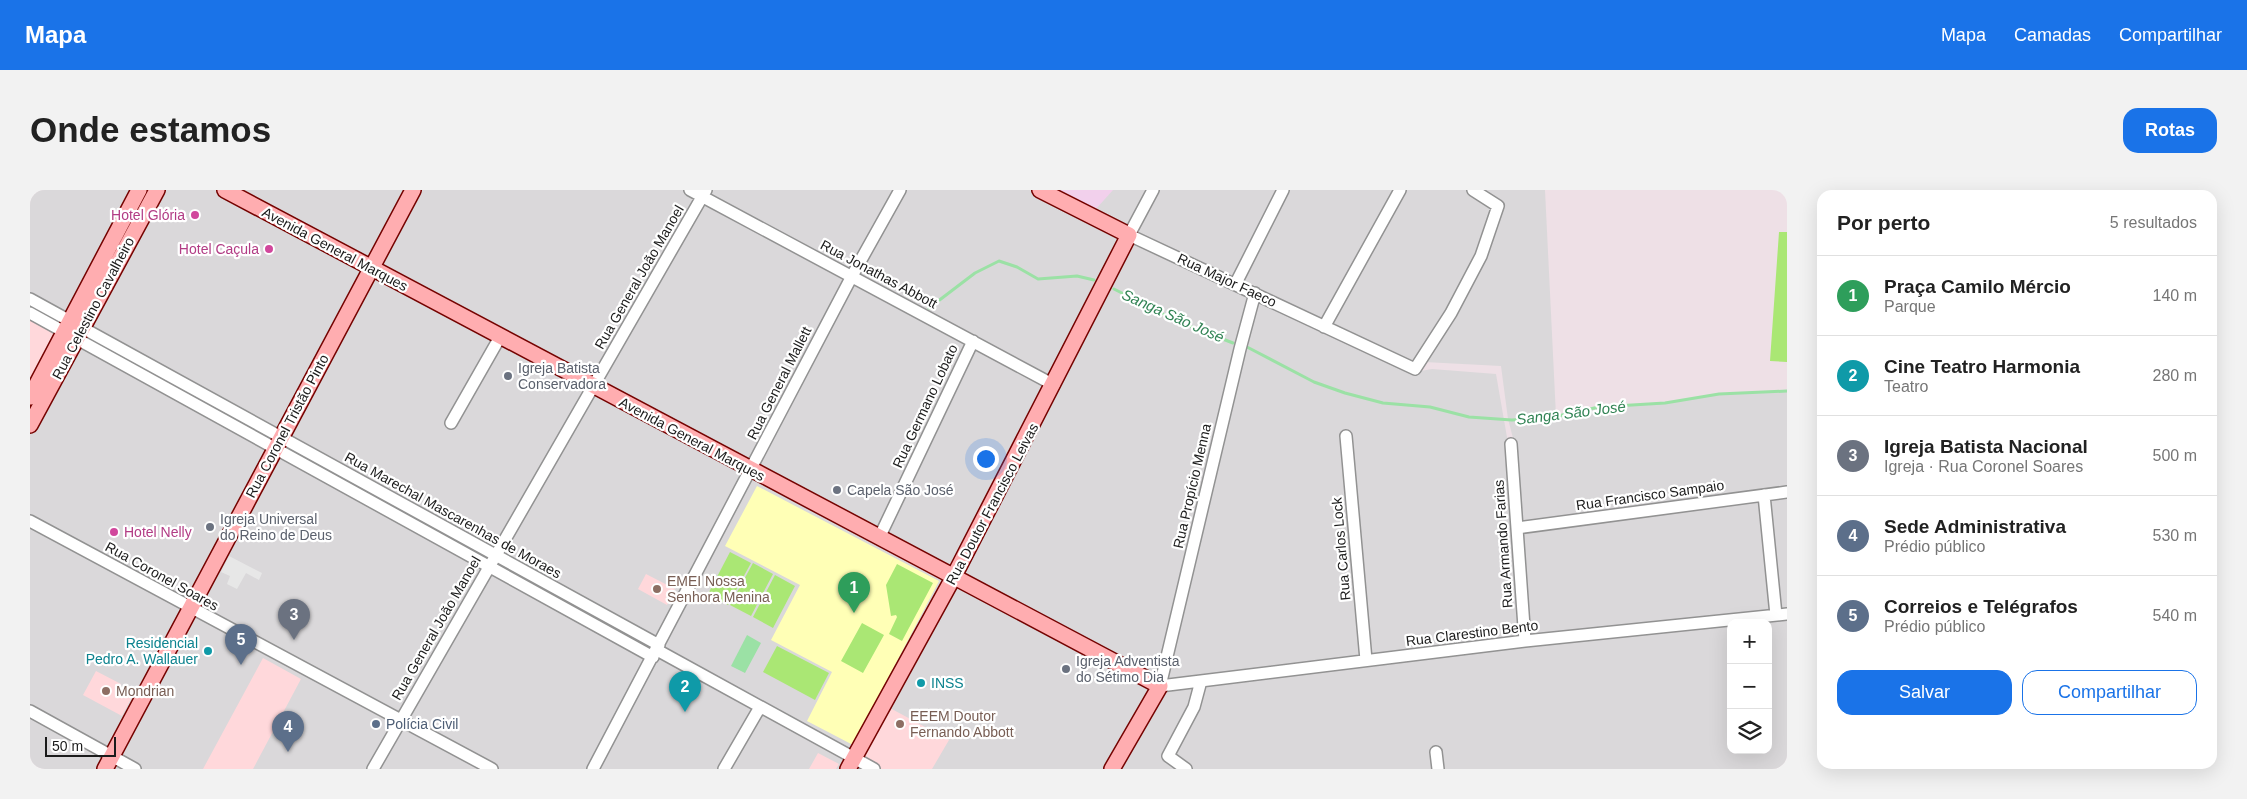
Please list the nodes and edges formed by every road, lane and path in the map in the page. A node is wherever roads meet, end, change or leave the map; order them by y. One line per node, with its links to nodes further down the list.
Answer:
1 (139, 190): 21 (main road, Rua Celestino Cavalheiro)
2 (157, 190): 21 (main road, Rua Celestino Cavalheiro)
3 (225, 190): 14 (main road, Avenida General Marques)
4 (413, 190): 14 (main road, Rua Coronel Tristão Pinto)
5 (690, 190): 12 (street, Rua Jonathas Abbott)
6 (900, 190): 15 (street, Rua General Mallett)
7 (1040, 190): 13 (main road, Rua Major Faeco)
8 (1153, 190): 13 (street)
9 (1283, 190): 16 (street)
10 (1400, 190): 20 (street)
11 (1473, 190): 20 (street, Rua Major Faeco)
12 (704, 193): 15 (street, Rua Jonathas Abbott); 25 (street, Rua General João Manoel)
13 (1129, 235): 16 (street, Rua Major Faeco); 24 (main road, Rua Doutor Francisco Leivas)
14 (371, 268): 22 (main road, Avenida General Marques); 30 (main road, Rua Coronel Tristão Pinto)
15 (852, 276): 23 (street, Rua Jonathas Abbott); 32 (street, Rua General Mallett)
16 (1236, 283): 17 (street, Rua Major Faeco)
17 (1256, 293): 20 (street, Rua Major Faeco); 47 (street, Rua Propício Menna)
18 (30, 299): 21 (street, Rua Marechal Mascarenhas de Moraes)
19 (30, 313): 21 (street, Rua Marechal Mascarenhas de Moraes)
20 (1324, 327)
21 (73, 330): 26 (main road, Rua Celestino Cavalheiro); 28 (main road, Rua Celestino Cavalheiro); 30 (street, Rua Marechal Mascarenhas de Moraes)
22 (500, 337): 25 (main road, Avenida General Marques); 27 (street)
23 (972, 341): 24 (street, Rua Jonathas Abbott); 37 (street, Rua Germano Lobato)
24 (1054, 385): 40 (main road, Rua Doutor Francisco Leivas)
25 (594, 386): 32 (main road, Avenida General Marques); 38 (street, Rua General João Manoel)
26 (30, 397)
27 (451, 423)
28 (30, 425)
29 (1346, 436): 45 (street, Rua Carlos Lock)
30 (278, 443): 38 (street, Rua Marechal Mascarenhas de Moraes); 39 (street, Rua Marechal Mascarenhas de Moraes); 41 (main road, Rua Coronel Tristão Pinto)
31 (1511, 444): 36 (street, Rua Armando Farias)
32 (751, 470): 37 (main road, Avenida General Marques); 44 (street, Rua General Mallett)
33 (1787, 492): 34 (street, Rua Francisco Sampaio)
34 (1764, 495): 36 (street, Rua Francisco Sampaio); 42 (street)
35 (30, 521): 41 (street, Rua Coronel Soares)
36 (1516, 528): 43 (street, Rua Armando Farias)
37 (879, 538): 40 (main road, Avenida General Marques)
38 (496, 555): 39 (street, Rua General João Manoel); 44 (street, Rua Marechal Mascarenhas de Moraes)
39 (489, 566): 44 (street, Rua Marechal Mascarenhas de Moraes); 50 (street, Rua General João Manoel)
40 (954, 578): 47 (main road, Avenida General Marques); 53 (main road, Rua Doutor Francisco Leivas)
41 (190, 608): 50 (street, Rua Coronel Soares); 52 (main road, Rua Coronel Tristão Pinto)
42 (1781, 614): 43 (street, Rua Clarestino Bento)
43 (1525, 641): 45 (street, Rua Clarestino Bento)
44 (656, 651): 48 (street, Rua Marechal Mascarenhas de Moraes); 57 (street, Rua General Mallett)
45 (1366, 660): 46 (street, Rua Clarestino Bento)
46 (1201, 681): 47 (street, Rua Clarestino Bento); 61 (street)
47 (1160, 686): 60 (main road)
48 (760, 706): 53 (street, Rua Marechal Mascarenhas de Moraes); 58 (street)
49 (30, 711): 52 (street)
50 (400, 720): 55 (street, Rua General João Manoel); 56 (street, Rua Coronel Soares)
51 (1436, 752): 62 (street)
52 (108, 763): 54 (street)
53 (851, 764): 59 (street, Rua Marechal Mascarenhas de Moraes)
54 (135, 769)
55 (374, 769)
56 (492, 769)
57 (593, 769)
58 (724, 769)
59 (874, 769)
60 (1112, 769)
61 (1186, 769)
62 (1438, 769)

